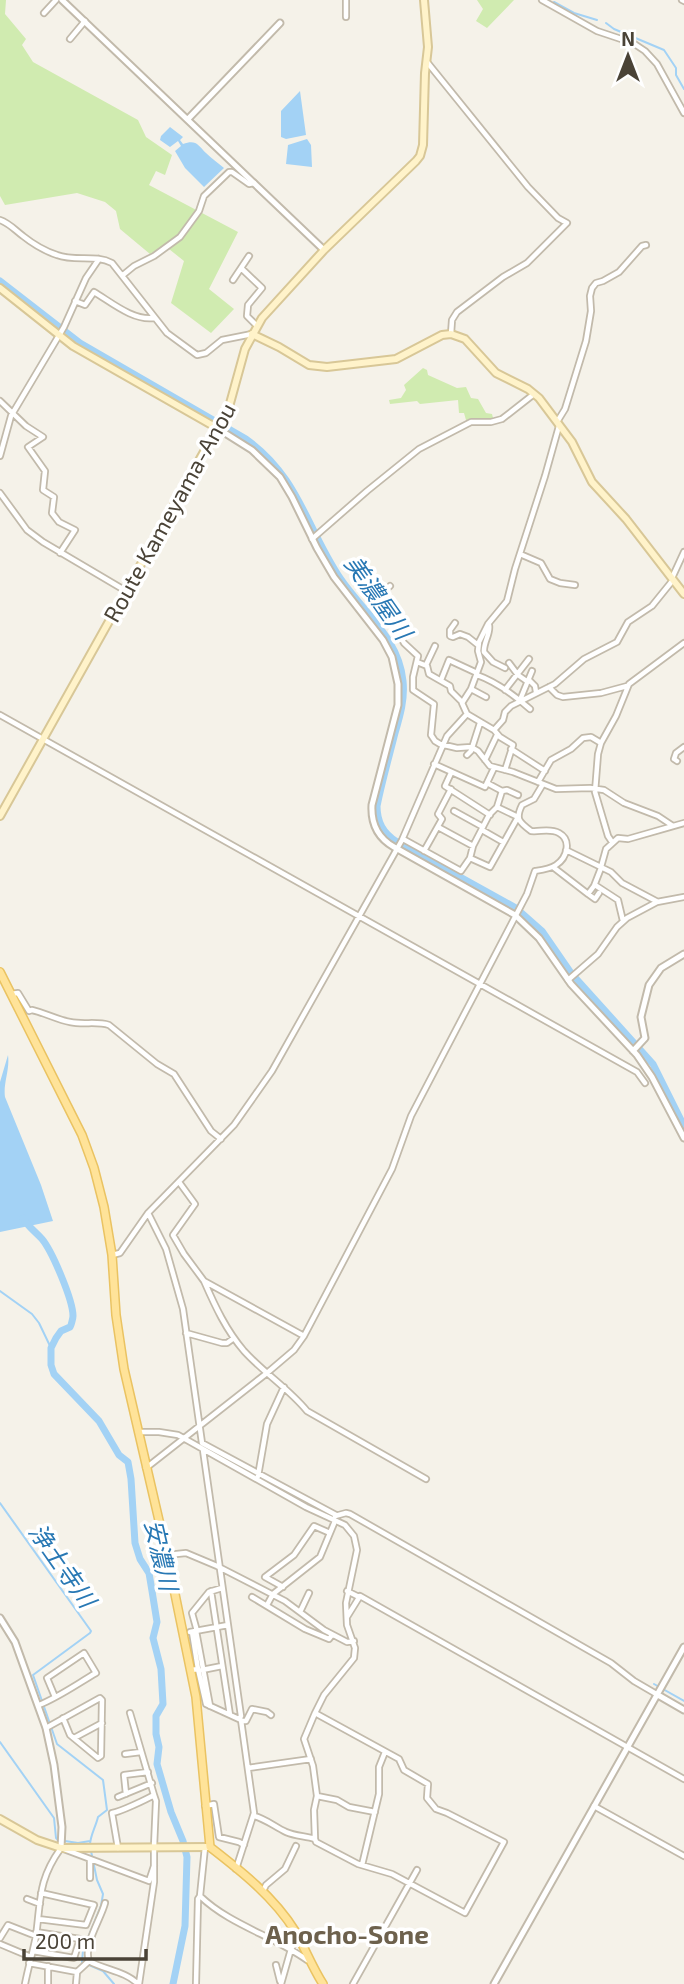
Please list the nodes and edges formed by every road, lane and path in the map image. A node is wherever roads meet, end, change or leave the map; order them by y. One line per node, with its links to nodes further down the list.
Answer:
1 (56, 0): 6 (street)
2 (62, 0): 8 (street)
3 (346, 0): 7 (street)
4 (424, 0): 11 (main road, Route Kameyama-Anou)
5 (542, 0): 12 (street)
6 (44, 13)
7 (346, 16)
8 (85, 21): 10 (street); 13 (street)
9 (280, 23): 13 (street)
10 (70, 38)
11 (427, 62): 17 (main road, Route Kameyama-Anou); 29 (street)
12 (684, 113)
13 (188, 119): 14 (street)
14 (254, 183): 17 (street); 21 (street)
15 (0, 220): 19 (street)
16 (646, 245): 33 (street)
17 (324, 250): 26 (main road, Route Kameyama-Anou)
18 (248, 256): 20 (street)
19 (99, 258): 21 (street); 24 (street)
20 (241, 268): 22 (street); 26 (street)
21 (123, 275): 25 (street)
22 (233, 279)
23 (0, 288): 27 (main road)
24 (75, 301): 25 (street); 27 (street)
25 (155, 317): 28 (street)
26 (257, 326): 28 (main road, Route Kameyama-Anou)
27 (59, 334): 32 (street); 34 (main road)
28 (252, 334): 29 (main road); 34 (main road, Route Kameyama-Anou)
29 (451, 334): 30 (main road)
30 (534, 394): 33 (main road); 37 (street)
31 (0, 401): 32 (street)
32 (14, 414): 35 (street); 39 (street)
33 (557, 424): 40 (street); 41 (main road)
34 (217, 427): 37 (street); 44 (main road, Route Kameyama-Anou)
35 (0, 456)
36 (0, 494): 39 (street)
37 (315, 537): 108 (street)
38 (684, 552): 41 (street)
39 (60, 553): 44 (street)
40 (520, 554): 42 (street); 47 (street)
41 (672, 579): 45 (main road); 60 (street)
42 (575, 585)
43 (390, 586): 52 (street)
44 (126, 591): 73 (main road, Route Kameyama-Anou)
45 (684, 594)
46 (455, 623): 49 (street)
47 (488, 624): 49 (street); 56 (street)
48 (684, 643): 59 (street)
49 (478, 645): 55 (street)
50 (435, 646): 53 (street)
51 (529, 659): 56 (street)
52 (417, 662): 53 (street); 75 (street)
53 (426, 665): 57 (street)
54 (532, 671): 58 (street)
55 (477, 674): 57 (street); 61 (street); 62 (street)
56 (518, 675): 58 (street); 62 (street)
57 (440, 681): 66 (street)
58 (528, 681): 63 (street); 65 (street)
59 (628, 685): 60 (street); 74 (street)
60 (549, 687): 63 (street)
61 (471, 689): 64 (street); 66 (street)
62 (505, 690): 65 (street)
63 (536, 692): 65 (street)
64 (486, 697)
65 (520, 700): 67 (street); 72 (street)
66 (463, 703): 68 (street)
67 (530, 709)
68 (467, 714): 71 (street); 75 (street)
69 (0, 715): 73 (street)
70 (483, 716): 71 (street)
71 (479, 722): 72 (street); 76 (street)
72 (496, 732): 78 (street); 80 (street)
73 (43, 740): 98 (main road, Route Kameyama-Anou); 120 (street)
74 (601, 743): 86 (street); 91 (street)
75 (443, 745): 76 (street); 82 (street)
76 (471, 747): 79 (street); 80 (street)
77 (684, 747): 81 (street)
78 (511, 750): 84 (street); 86 (street)
79 (467, 755)
80 (485, 760): 83 (street)
81 (677, 761)
82 (434, 764): 87 (street); 104 (street)
83 (494, 768): 84 (street); 89 (street)
84 (505, 770): 90 (street)
85 (474, 771): 88 (street)
86 (545, 771): 90 (street)
87 (451, 773): 88 (street); 92 (street)
88 (470, 780): 89 (street)
89 (488, 783): 93 (street)
90 (540, 783): 91 (street); 99 (street)
91 (595, 788): 101 (street); 106 (street)
92 (451, 789): 97 (street); 102 (street)
93 (502, 791): 94 (street); 95 (street)
94 (518, 795)
95 (497, 807): 97 (street); 99 (street)
96 (454, 811): 103 (street)
97 (490, 815): 103 (street)
98 (0, 816)
99 (518, 817): 105 (street); 109 (street)
100 (684, 823): 101 (street)
101 (673, 826): 106 (street)
102 (438, 827): 107 (street); 110 (street)
103 (483, 828): 105 (street); 107 (street)
104 (402, 839): 108 (street); 110 (street)
105 (503, 842): 111 (street)
106 (612, 842): 113 (street)
107 (473, 846): 111 (street)
108 (398, 848): 119 (street); 120 (street)
109 (566, 850): 112 (street); 113 (street)
110 (424, 851): 111 (street)
111 (470, 858)
112 (552, 867): 116 (street); 119 (street)
113 (601, 868): 114 (street); 118 (street)
114 (595, 885): 116 (street); 121 (street)
115 (599, 893): 116 (street)
116 (588, 894)
117 (684, 897): 118 (street)
118 (657, 902): 121 (street)
119 (516, 914): 124 (street); 125 (street)
120 (359, 916): 125 (street); 130 (street)
121 (623, 921): 124 (street)
122 (684, 954): 127 (street)
123 (0, 972): 126 (main road)
124 (570, 979): 127 (street)
125 (480, 985): 128 (street); 136 (street)
126 (11, 994): 130 (street); 133 (main road)
127 (635, 1050): 128 (street)
128 (652, 1077): 129 (street)
129 (684, 1138)
130 (221, 1139): 131 (street)
131 (179, 1182): 132 (street); 134 (street)
132 (148, 1213): 133 (street); 135 (street)
133 (111, 1255): 141 (main road)
134 (204, 1281): 136 (street); 137 (street)
135 (186, 1334): 137 (street); 140 (street)
136 (304, 1336): 138 (street)
137 (234, 1338): 138 (street)
138 (267, 1373): 139 (street); 140 (street)
139 (284, 1387): 145 (street); 146 (street)
140 (199, 1426): 142 (street); 143 (street)
141 (138, 1432): 142 (street); 144 (main road)
142 (183, 1438): 143 (street); 144 (street)
143 (203, 1447): 145 (street); 150 (street)
144 (145, 1468): 149 (main road)
145 (257, 1477): 147 (street)
146 (426, 1479)
147 (334, 1518): 148 (street); 154 (street); 173 (street)
148 (330, 1533): 151 (street); 151 (street)
149 (167, 1555): 150 (street); 172 (main road)
150 (220, 1568): 152 (street); 156 (street)
151 (283, 1587): 156 (street)
152 (222, 1588): 153 (street); 164 (street)
153 (211, 1591): 165 (street); 167 (street)
154 (347, 1591): 158 (street); 161 (street)
155 (309, 1593): 160 (street)
156 (273, 1594): 159 (street); 160 (street)
157 (252, 1597): 159 (street)
158 (359, 1597): 161 (street); 186 (street)
159 (267, 1605): 166 (street)
160 (300, 1612): 163 (street)
161 (347, 1617): 169 (street)
162 (0, 1618): 175 (street)
163 (310, 1620): 166 (street); 168 (street)
164 (228, 1625): 165 (street); 182 (street)
165 (216, 1627): 167 (street); 171 (street)
166 (305, 1629): 168 (street)
167 (194, 1631): 172 (street)
168 (332, 1634): 169 (street)
169 (354, 1641): 178 (street)
170 (684, 1647): 173 (street)
171 (222, 1666): 172 (street); 179 (street)
172 (197, 1670): 179 (street); 199 (main road)
173 (658, 1695): 176 (street); 186 (street)
174 (55, 1697): 174 (street); 175 (street)
175 (39, 1705): 184 (street)
176 (684, 1710)
177 (130, 1713): 187 (street)
178 (315, 1713): 188 (street); 190 (street)
179 (230, 1715): 182 (street)
180 (271, 1715): 182 (street)
181 (63, 1718): 183 (street); 184 (street); 185 (street)
182 (240, 1720): 191 (street)
183 (102, 1723): 185 (street); 185 (street)
184 (46, 1728): 209 (street)
185 (74, 1738)
186 (627, 1748): 193 (street); 200 (street)
187 (142, 1752): 189 (street); 192 (street)
188 (385, 1752): 201 (street); 218 (street)
189 (125, 1754)
190 (311, 1759): 191 (street); 197 (street)
191 (248, 1768): 202 (street)
192 (148, 1772): 194 (street); 195 (street)
193 (684, 1779)
194 (152, 1783): 195 (street); 196 (street)
195 (126, 1794): 198 (street)
196 (154, 1794): 207 (street); 210 (street)
197 (317, 1796): 201 (street); 204 (street)
198 (118, 1797)
199 (205, 1806): 205 (street); 208 (main road)
200 (594, 1806): 211 (street); 245 (street)
201 (375, 1812): 213 (street)
202 (254, 1815): 204 (street); 205 (street)
203 (0, 1819): 209 (main road)
204 (315, 1839): 213 (street)
205 (244, 1845): 215 (street)
206 (296, 1846): 219 (street)
207 (154, 1847): 208 (main road); 210 (main road); 214 (street)
208 (205, 1847): 215 (main road); 221 (street)
209 (61, 1848): 210 (main road); 212 (street); 220 (street)
210 (118, 1848)
211 (684, 1856)
212 (90, 1859): 214 (street); 217 (street)
213 (362, 1865): 218 (street)
214 (154, 1866): 240 (street)
215 (236, 1869): 219 (main road)
216 (417, 1870): 218 (street)
217 (90, 1878)
218 (408, 1884): 244 (street)
219 (263, 1892): 227 (main road)
220 (41, 1893): 223 (street); 225 (street)
221 (200, 1896): 230 (street); 241 (street)
222 (27, 1899): 223 (street)
223 (40, 1903): 225 (street)
224 (105, 1903): 232 (street)
225 (38, 1919): 226 (street)
226 (36, 1934): 228 (street); 231 (street); 231 (street)
227 (298, 1936): 230 (street); 233 (main road)
228 (0, 1938)
229 (0, 1944): 231 (street)
230 (291, 1949): 233 (street); 242 (street)
231 (31, 1957): 235 (street); 237 (street)
232 (89, 1961): 236 (street); 240 (street)
233 (312, 1963): 243 (main road)
234 (276, 1965): 242 (street)
235 (48, 1966): 236 (street); 238 (street)
236 (77, 1972): 239 (street)
237 (25, 1984)
238 (48, 1984)
239 (76, 1984)
240 (139, 1984)
241 (196, 1984)
242 (281, 1984)
243 (323, 1984)
244 (353, 1984)
245 (494, 1984)

